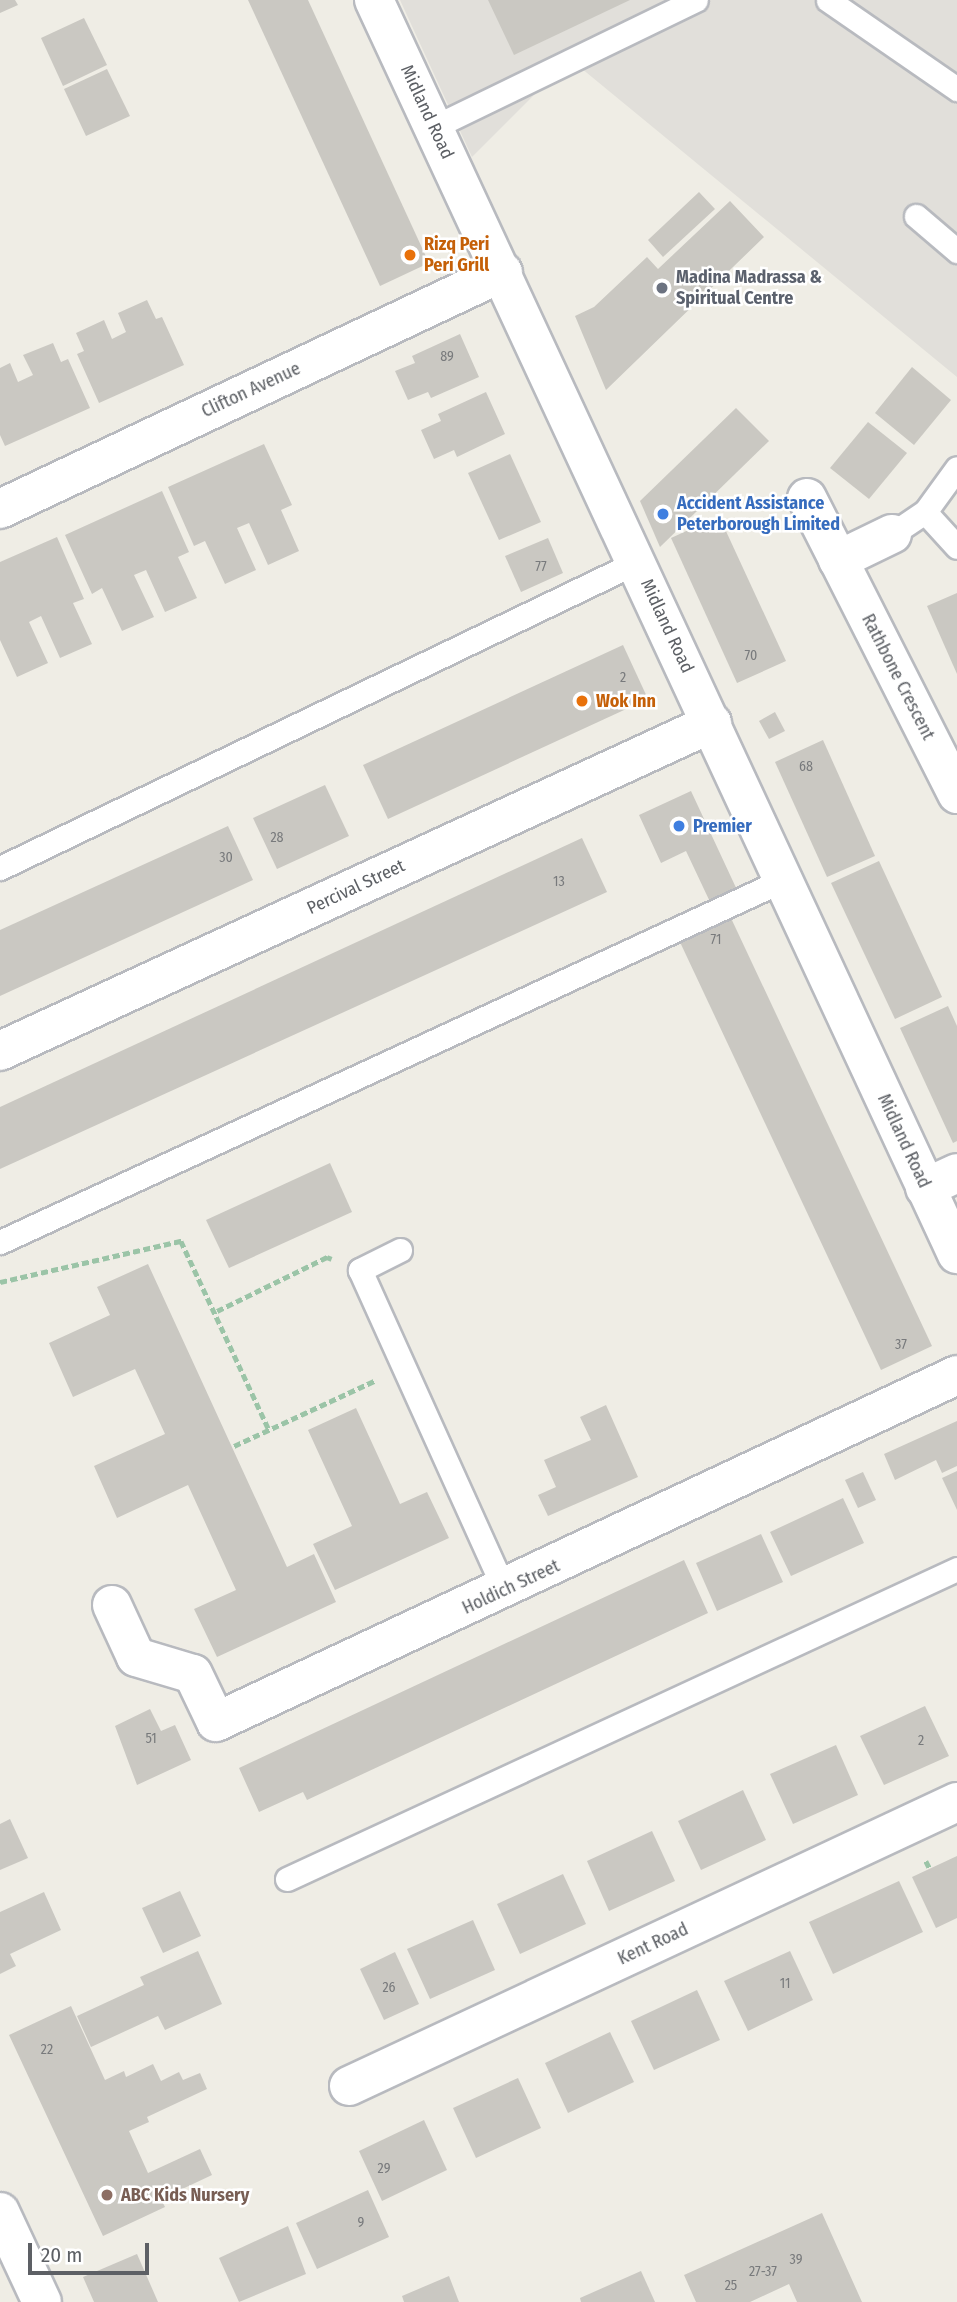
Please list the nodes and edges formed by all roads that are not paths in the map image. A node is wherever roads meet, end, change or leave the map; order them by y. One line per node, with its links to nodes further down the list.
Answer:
1 (374, 0): 5 (street, Midland Road)
2 (696, 0): 5 (lane)
3 (828, 0): 4 (lane)
4 (957, 89)
5 (434, 127): 8 (street, Midland Road)
6 (916, 216): 7 (lane)
7 (957, 251)
8 (503, 272): 11 (street, Clifton Avenue); 16 (street, Midland Road)
9 (957, 468): 12 (lane)
10 (807, 498): 15 (street, Rathbone Crescent)
11 (0, 509)
12 (925, 512): 13 (lane); 14 (lane)
13 (892, 534): 15 (street)
14 (957, 547)
15 (838, 559): 18 (street, Rathbone Crescent)
16 (637, 562): 17 (street, Midland Road); 19 (lane)
17 (712, 723): 20 (street, Midland Road); 21 (street, Percival Street)
18 (957, 793)
19 (0, 868)
20 (783, 880): 22 (street, Midland Road); 23 (lane)
21 (0, 1051)
22 (941, 1181): 25 (street, Midland Road)
23 (0, 1242)
24 (400, 1250): 28 (lane)
25 (957, 1254)
26 (957, 1375): 28 (street, Holdich Street)
27 (957, 1569): 31 (lane)
28 (505, 1591): 29 (street, Holdich Street)
29 (112, 1605)
30 (957, 1802): 32 (street, Kent Road)
31 (287, 1879)
32 (349, 2086)
33 (0, 2212): 34 (street)
34 (43, 2302)

